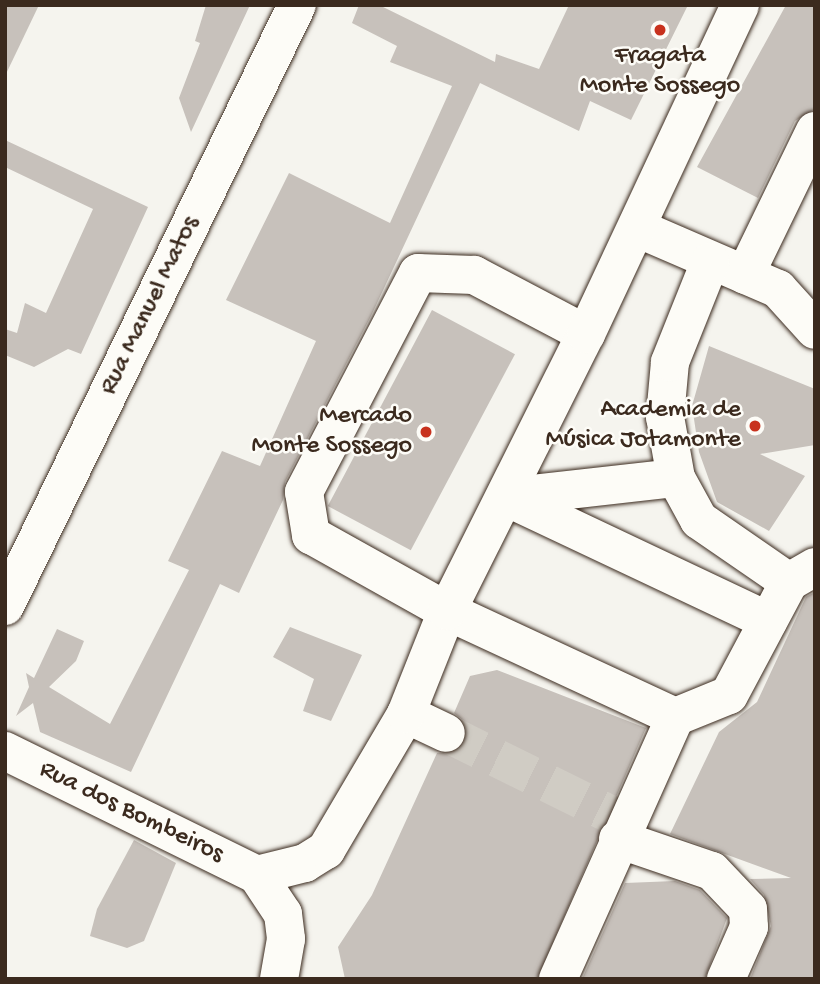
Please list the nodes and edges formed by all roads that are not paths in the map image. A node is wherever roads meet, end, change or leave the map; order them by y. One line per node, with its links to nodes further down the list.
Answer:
1 (297, 5): 12 (main road, Rua Manuel Matos)
2 (740, 5): 4 (main road)
3 (815, 131): 6 (main road)
4 (637, 228): 5 (main road); 8 (main road)
5 (710, 262): 6 (main road); 9 (main road)
6 (745, 275): 7 (main road)
7 (815, 330)
8 (586, 334): 10 (main road); 13 (main road)
9 (676, 478): 10 (main road); 11 (main road)
10 (506, 498): 13 (main road); 14 (main road)
11 (802, 574): 14 (main road)
12 (5, 606)
13 (447, 611): 15 (main road); 16 (main road)
14 (768, 621): 16 (main road)
15 (406, 713): 17 (main road); 20 (main road)
16 (675, 717): 19 (main road)
17 (446, 733)
18 (5, 751): 20 (main road, Rua dos Bombeiros)
19 (619, 825): 22 (main road); 23 (main road)
20 (257, 874): 21 (main road)
21 (279, 979)
22 (558, 979)
23 (726, 979)

